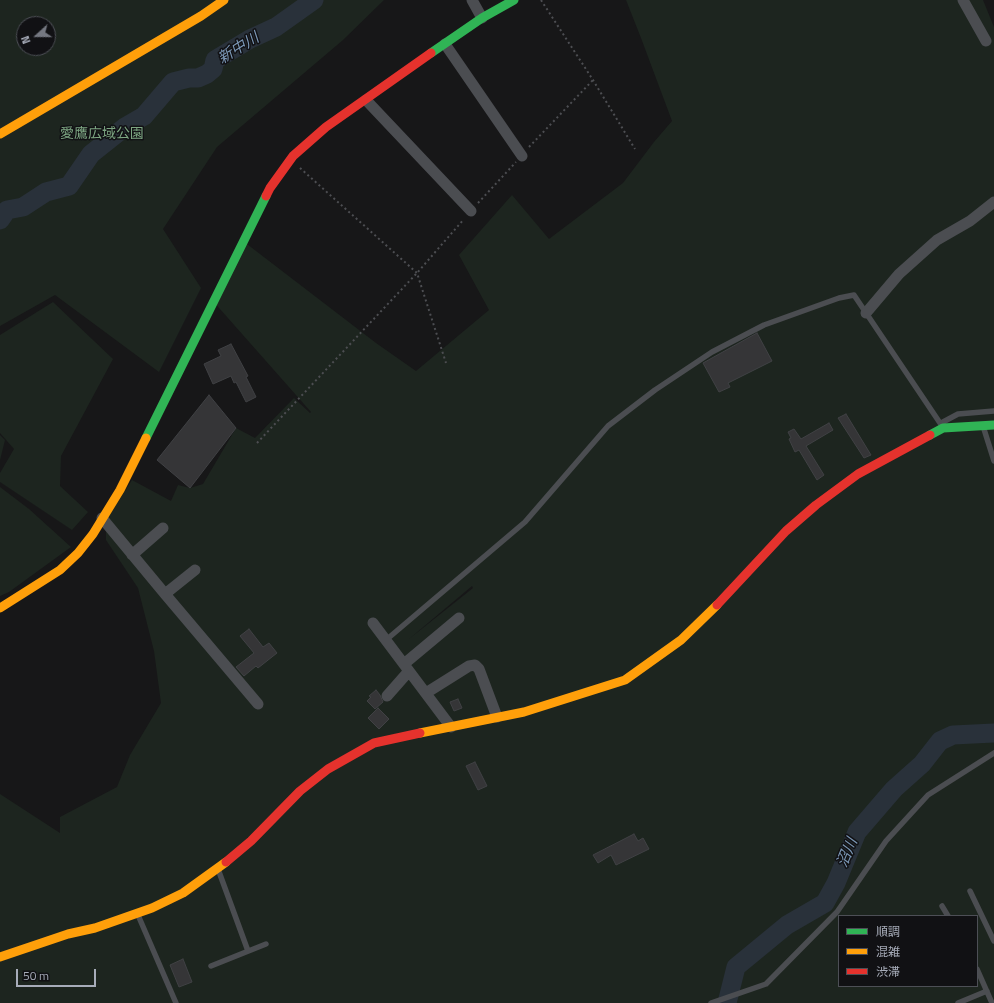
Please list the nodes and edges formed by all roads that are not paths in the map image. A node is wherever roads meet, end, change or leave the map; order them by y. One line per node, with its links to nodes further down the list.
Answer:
1 (224, 0): 9 (street)
2 (472, 0): 5 (street)
3 (514, 0): 5 (street)
4 (963, 0): 6 (street)
5 (482, 18): 7 (street)
6 (986, 40)
7 (445, 44): 8 (street); 10 (street)
8 (366, 100): 12 (street); 19 (street)
9 (0, 134)
10 (522, 156)
11 (994, 202): 13 (street)
12 (471, 211)
13 (866, 313): 17 (lane); 27 (lane)
14 (994, 411): 17 (lane)
15 (983, 426): 16 (street); 17 (street); 18 (lane)
16 (994, 426)
17 (944, 428): 32 (street)
18 (994, 462)
19 (102, 518): 21 (street); 24 (street)
20 (163, 528): 21 (street)
21 (132, 555): 23 (street)
22 (195, 570): 23 (street)
23 (165, 594): 31 (street)
24 (0, 608)
25 (459, 618): 28 (street)
26 (374, 623): 27 (street)
27 (386, 640): 28 (street)
28 (406, 667): 29 (street); 30 (street)
29 (426, 693): 32 (street); 33 (street)
30 (387, 696)
31 (258, 704)
32 (497, 717): 33 (street)
33 (451, 727): 35 (street)
34 (994, 754): 49 (lane)
35 (218, 868): 38 (street); 42 (lane)
36 (970, 891): 40 (lane)
37 (942, 906): 39 (lane)
38 (137, 913): 43 (street); 48 (lane)
39 (947, 915)
40 (994, 941)
41 (266, 944): 42 (lane)
42 (248, 951): 44 (lane)
43 (0, 957)
44 (211, 966)
45 (978, 971): 46 (lane)
46 (986, 990): 47 (lane); 50 (lane)
47 (993, 1002)
48 (176, 1003)
49 (711, 1003)
50 (958, 1003)

